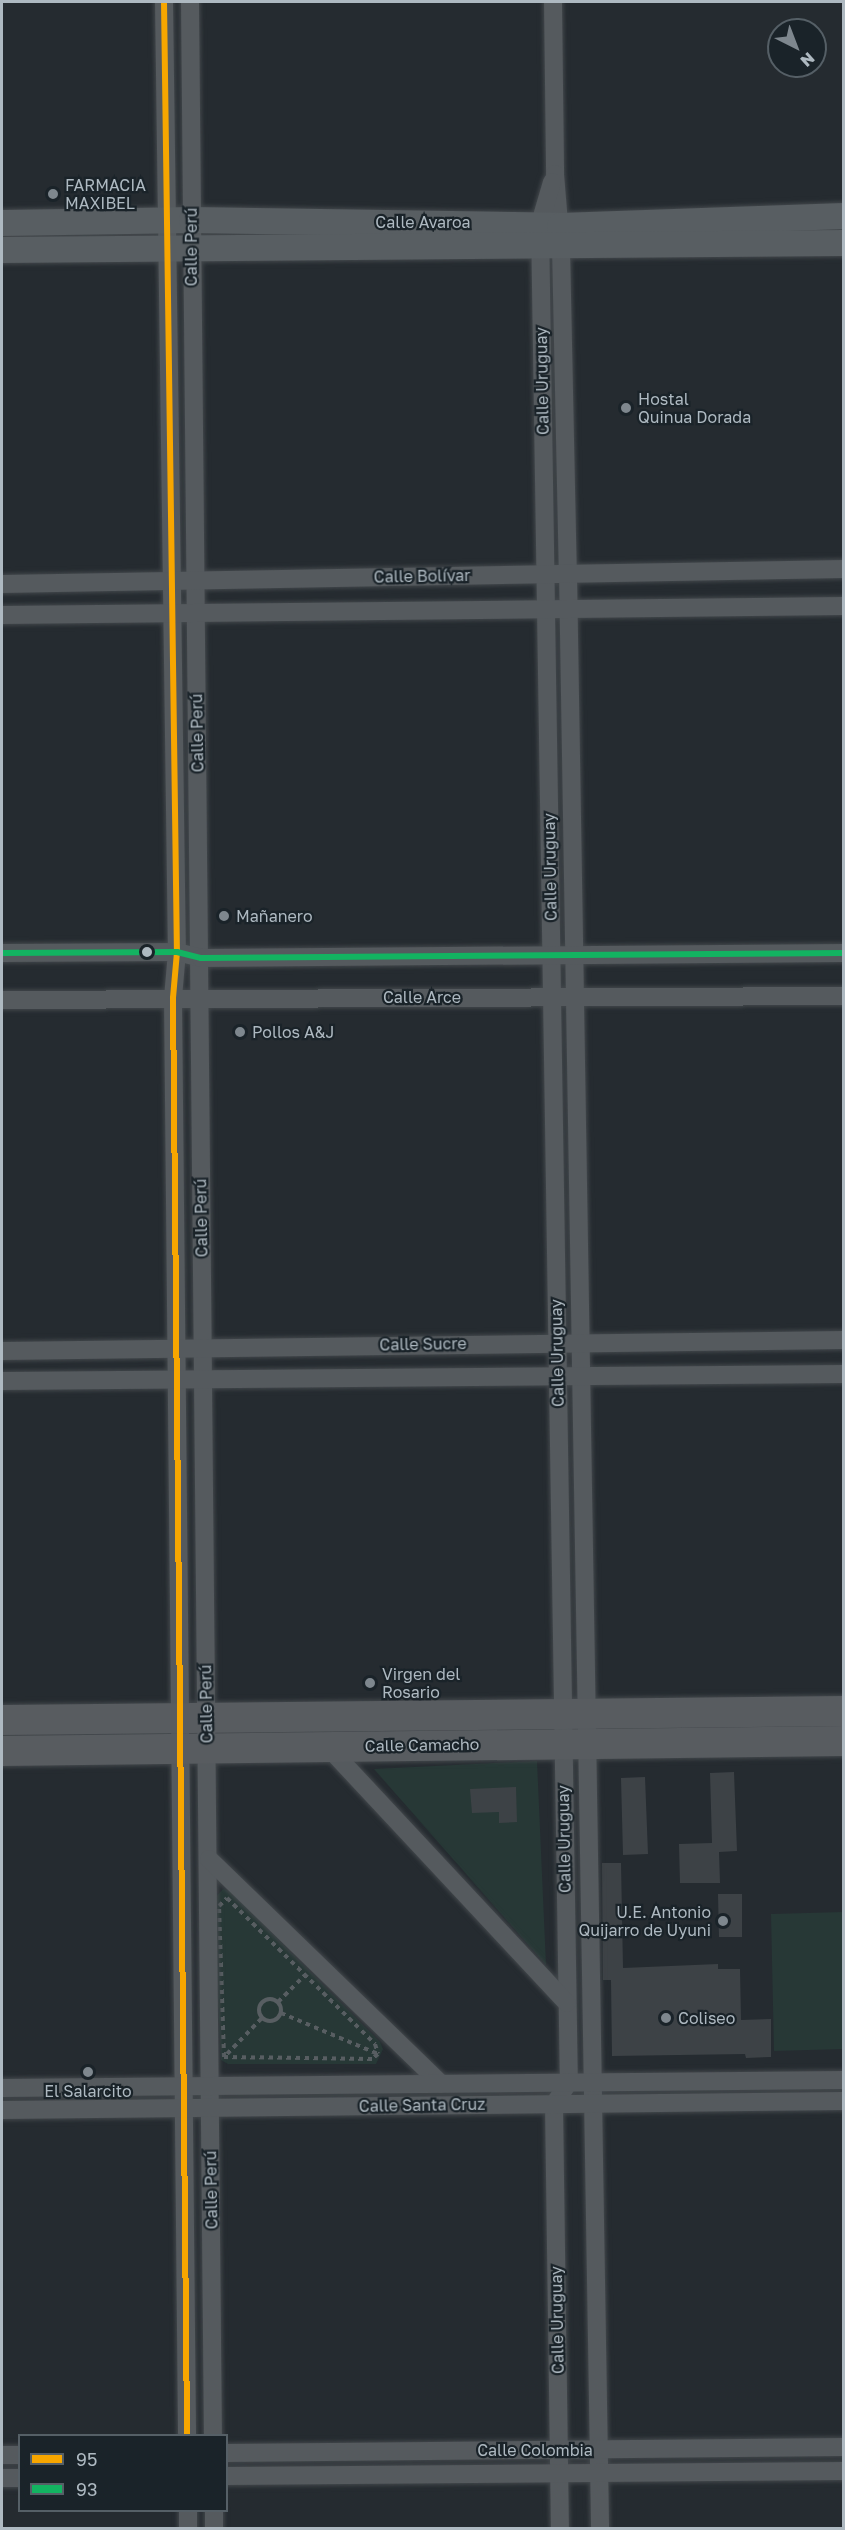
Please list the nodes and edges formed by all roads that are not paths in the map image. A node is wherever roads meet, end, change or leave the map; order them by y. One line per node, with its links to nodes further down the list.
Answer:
1 (164, 2): 5 (street, Calle Perú)
2 (190, 2): 6 (street, Calle Perú)
3 (553, 2): 8 (street, Calle Uruguay)
4 (843, 216): 8 (main road, Calle Avaroa)
5 (166, 220): 6 (main road, Calle Avaroa); 7 (main road, Calle Avaroa); 11 (street, Calle Perú)
6 (192, 220): 8 (main road, Calle Avaroa); 11 (street, Calle Perú)
7 (2, 223)
8 (550, 236): 9 (main road, Calle Avaroa); 11 (main road, Calle Avaroa); 13 (street, Calle Uruguay); 14 (street, Calle Uruguay)
9 (843, 243)
10 (2, 250): 11 (main road, Calle Avaroa)
11 (178, 250): 15 (street, Calle Perú); 16 (street, Calle Perú)
12 (843, 569): 13 (street, Calle Bolívar)
13 (568, 573): 14 (street, Calle Bolívar); 20 (street, Calle Uruguay)
14 (545, 574): 16 (street, Calle Bolívar); 19 (street, Calle Uruguay)
15 (169, 579): 16 (street, Calle Bolívar); 17 (street, Calle Bolívar); 22 (street, Calle Perú)
16 (195, 579): 21 (street, Calle Perú)
17 (2, 584)
18 (843, 606): 20 (street, Calle Bolívar)
19 (546, 608): 20 (street, Calle Bolívar); 21 (street, Calle Bolívar); 27 (street, Calle Uruguay)
20 (568, 608): 28 (street, Calle Uruguay)
21 (195, 611): 22 (street, Calle Bolívar); 29 (street, Calle Perú)
22 (170, 612): 23 (street, Calle Bolívar); 24 (street, Calle Perú)
23 (2, 615)
24 (177, 952): 25 (street); 29 (street); 33 (street, Calle Perú)
25 (2, 953)
26 (843, 953): 28 (street)
27 (551, 955): 28 (street); 29 (street); 30 (street, Calle Uruguay)
28 (574, 955): 32 (street, Calle Uruguay)
29 (201, 958): 34 (street, Calle Perú)
30 (552, 996): 32 (street, Calle Arce); 34 (street, Calle Arce); 37 (street, Calle Uruguay)
31 (843, 996): 32 (street, Calle Arce)
32 (575, 997): 38 (street, Calle Uruguay)
33 (173, 998): 34 (street, Calle Arce); 35 (street, Calle Arce); 39 (street, Calle Perú)
34 (199, 998): 40 (street, Calle Perú)
35 (2, 1000)
36 (843, 1340): 38 (street, Calle Sucre)
37 (557, 1342): 38 (street, Calle Sucre); 40 (street, Calle Sucre); 43 (street, Calle Uruguay)
38 (580, 1342): 44 (street, Calle Uruguay)
39 (177, 1347): 40 (street, Calle Sucre); 41 (street, Calle Sucre); 45 (street, Calle Perú)
40 (203, 1347): 46 (street, Calle Perú)
41 (2, 1351)
42 (843, 1374): 44 (street, Calle Sucre)
43 (557, 1375): 44 (street, Calle Sucre); 46 (street, Calle Sucre); 49 (street, Calle Uruguay)
44 (581, 1375): 49 (street, Calle Uruguay)
45 (177, 1378): 46 (street, Calle Sucre); 47 (street, Calle Sucre); 50 (street, Calle Perú)
46 (203, 1378): 50 (street, Calle Perú)
47 (2, 1381)
48 (843, 1711): 49 (highway, Calle Camacho)
49 (574, 1714): 50 (highway, Calle Camacho); 53 (street, Calle Uruguay)
50 (193, 1718): 51 (highway, Calle Camacho); 55 (street, Calle Perú); 55 (street, Calle Perú)
51 (2, 1720)
52 (843, 1741): 53 (highway, Calle Camacho)
53 (575, 1744): 54 (highway, Calle Camacho); 58 (street, Calle Uruguay); 61 (street, Calle Uruguay)
54 (328, 1746): 55 (highway, Calle Camacho); 58 (street)
55 (194, 1748): 56 (highway, Calle Camacho); 57 (street, Calle Perú); 63 (street, Calle Perú)
56 (2, 1751)
57 (209, 1859): 62 (street); 64 (street, Calle Perú)
58 (567, 2003): 60 (street, Calle Uruguay)
59 (843, 2080): 61 (street, Calle Santa Cruz)
60 (568, 2082): 61 (street, Calle Santa Cruz); 62 (street, Calle Santa Cruz); 67 (street)
61 (592, 2082): 68 (street, Calle Uruguay)
62 (441, 2084): 64 (street, Calle Santa Cruz)
63 (184, 2086): 64 (street, Calle Santa Cruz); 65 (street, Calle Santa Cruz); 70 (street, Calle Perú)
64 (210, 2086): 69 (street, Calle Perú)
65 (2, 2088)
66 (843, 2101): 68 (street, Calle Santa Cruz)
67 (554, 2104): 68 (street, Calle Santa Cruz); 69 (street, Calle Santa Cruz); 75 (street, Calle Uruguay)
68 (593, 2104): 76 (street, Calle Uruguay)
69 (210, 2107): 70 (street, Calle Santa Cruz); 73 (street, Calle Perú)
70 (184, 2108): 71 (street, Calle Santa Cruz); 72 (street, Calle Perú)
71 (2, 2110)
72 (187, 2434)
73 (213, 2434)
74 (843, 2447): 76 (street, Calle Colombia)
75 (559, 2450): 76 (street, Calle Colombia); 77 (street, Calle Colombia); 81 (street, Calle Uruguay)
76 (598, 2450): 82 (street, Calle Uruguay)
77 (228, 2453)
78 (2, 2455): 79 (street)
79 (18, 2455)
80 (843, 2470): 82 (street, Calle Colombia)
81 (559, 2473): 82 (street, Calle Colombia); 83 (street, Calle Colombia); 90 (street, Calle Uruguay)
82 (599, 2473): 91 (street, Calle Uruguay)
83 (228, 2476)
84 (2, 2478): 85 (street)
85 (18, 2478)
86 (188, 2512): 88 (street)
87 (214, 2512): 89 (street)
88 (188, 2529)
89 (214, 2529)
90 (560, 2529)
91 (600, 2529)

